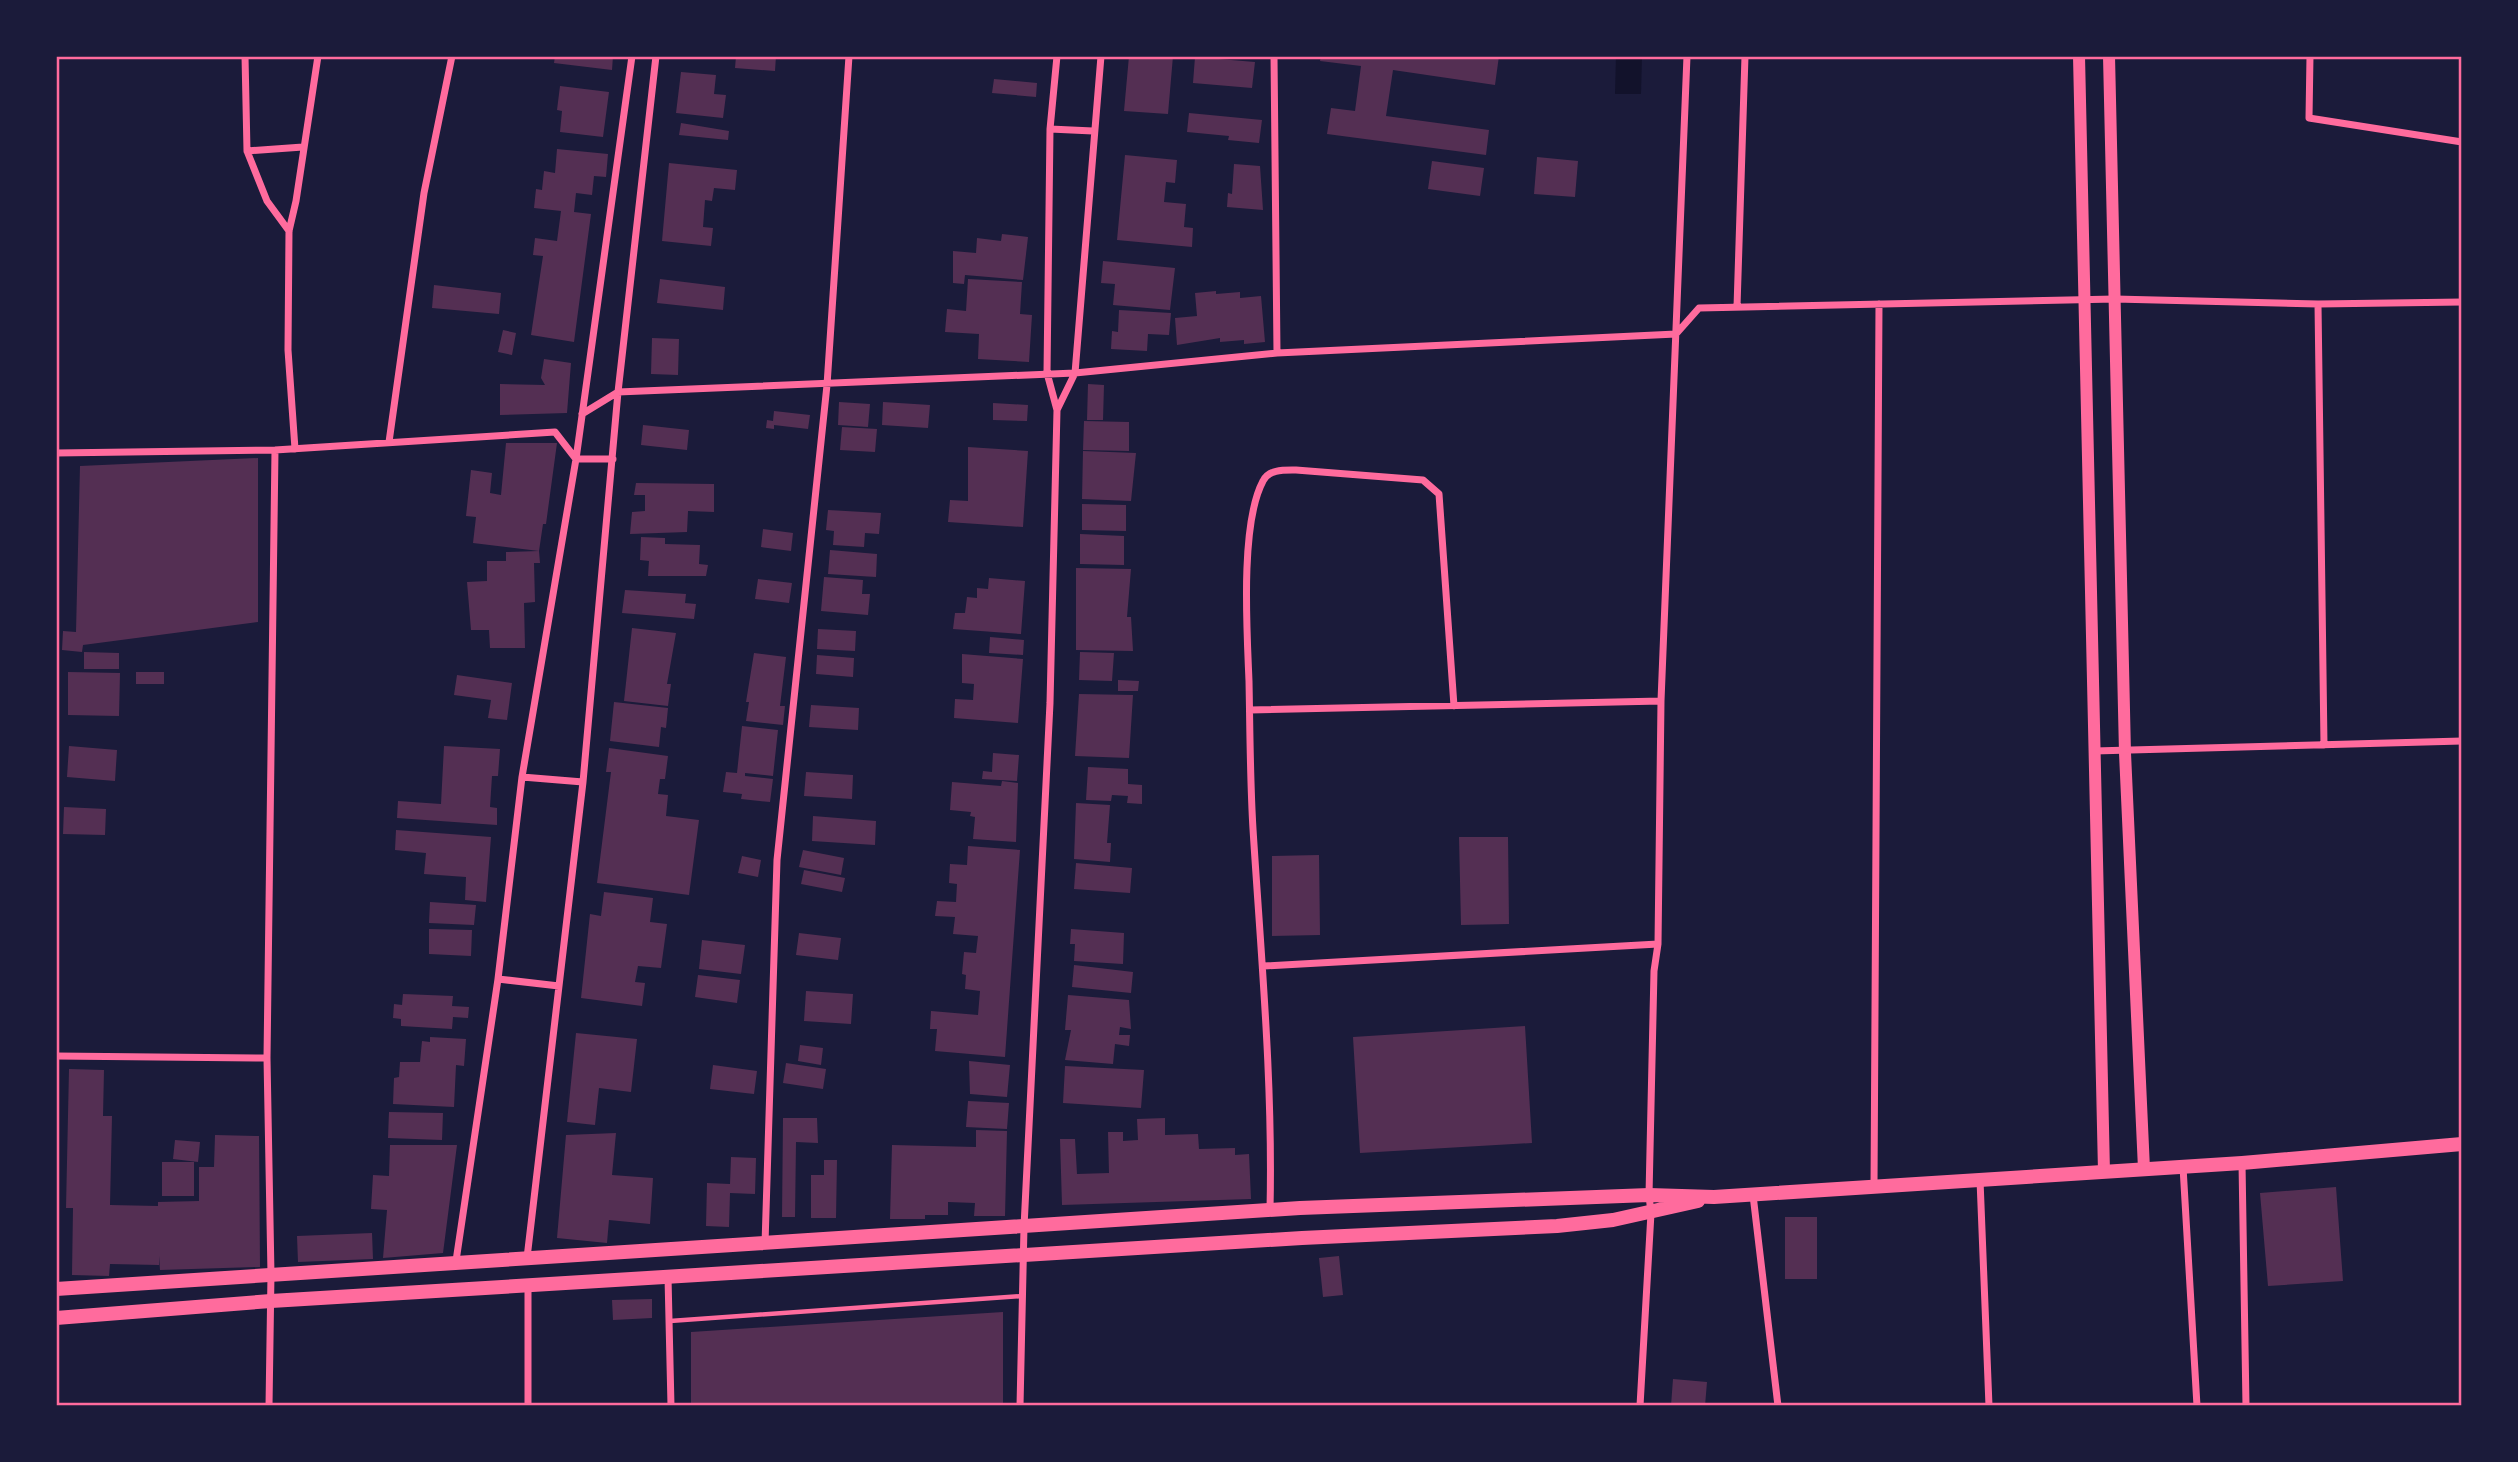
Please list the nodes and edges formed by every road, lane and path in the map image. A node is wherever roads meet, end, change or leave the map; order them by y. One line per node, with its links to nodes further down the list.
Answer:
1 (245, 56): 19 (street)
2 (318, 56): 18 (street)
3 (452, 56): 35 (street)
4 (632, 56): 34 (street)
5 (656, 56): 32 (street)
6 (849, 56): 31 (street)
7 (1057, 56): 15 (street)
8 (1101, 56): 16 (street)
9 (1275, 56): 28 (street)
10 (1687, 56): 27 (street)
11 (1745, 56): 26 (street)
12 (2079, 56): 22 (street)
13 (2109, 56): 21 (street)
14 (2310, 56): 17 (street)
15 (1050, 129): 16 (street); 29 (street)
16 (1094, 131): 30 (street)
17 (2462, 142)
18 (303, 147): 19 (street); 20 (street)
19 (247, 150): 20 (street)
20 (289, 231): 36 (street)
21 (2115, 299): 22 (street); 25 (street); 47 (street)
22 (2084, 300): 24 (street); 46 (street)
23 (2462, 302): 25 (street)
24 (1879, 304): 26 (street); 62 (street)
25 (2318, 304): 45 (street)
26 (1737, 307): 27 (street)
27 (1676, 334): 28 (street); 41 (street)
28 (1276, 353): 30 (street)
29 (1047, 373): 30 (street); 31 (street); 33 (street)
30 (1075, 373): 33 (street)
31 (827, 385): 32 (street); 69 (street)
32 (618, 392): 34 (street); 40 (street)
33 (1057, 410): 68 (street)
34 (582, 414): 39 (street)
35 (389, 442): 36 (street); 39 (street)
36 (295, 449): 37 (street)
37 (275, 450): 38 (street); 55 (street)
38 (56, 453)
39 (576, 459): 40 (street); 48 (street)
40 (613, 459): 49 (street)
41 (1661, 701): 42 (street); 50 (street)
42 (1454, 706): 43 (street); 43 (street)
43 (1250, 710): 51 (street)
44 (2462, 741): 45 (street)
45 (2324, 746): 47 (street)
46 (2094, 751): 47 (street); 60 (street)
47 (2125, 753): 59 (street)
48 (522, 777): 49 (street); 52 (street)
49 (583, 782): 53 (street)
50 (1658, 944): 51 (street); 64 (street)
51 (1264, 966): 66 (street)
52 (498, 979): 53 (street); 72 (street)
53 (559, 986): 71 (street)
54 (56, 1056): 55 (street)
55 (267, 1058): 73 (street)
56 (2462, 1144): 57 (main road)
57 (2242, 1163): 58 (main road); 89 (street)
58 (2183, 1167): 59 (main road); 88 (street)
59 (2144, 1169): 60 (main road)
60 (2104, 1172): 61 (main road)
61 (1980, 1180): 62 (main road); 87 (street)
62 (1874, 1186): 63 (main road)
63 (1753, 1194): 65 (main road); 86 (street)
64 (1648, 1195): 65 (main road); 66 (main road); 67 (street)
65 (1714, 1197): 67 (main road)
66 (1270, 1211): 68 (main road)
67 (1651, 1213): 70 (main road); 85 (street)
68 (1024, 1227): 69 (main road); 70 (street)
69 (765, 1244): 71 (main road)
70 (1024, 1255): 74 (main road); 77 (street)
71 (527, 1258): 72 (main road)
72 (456, 1261): 73 (main road)
73 (271, 1274): 76 (main road); 78 (street)
74 (668, 1277): 75 (main road); 80 (street)
75 (528, 1286): 78 (main road); 82 (street)
76 (56, 1289)
77 (1023, 1296): 80 (lane); 84 (street)
78 (271, 1301): 79 (main road); 81 (street)
79 (56, 1318)
80 (670, 1321): 83 (street)
81 (269, 1406)
82 (528, 1406)
83 (671, 1406)
84 (1020, 1406)
85 (1640, 1406)
86 (1778, 1406)
87 (1989, 1406)
88 (2197, 1406)
89 (2246, 1406)

